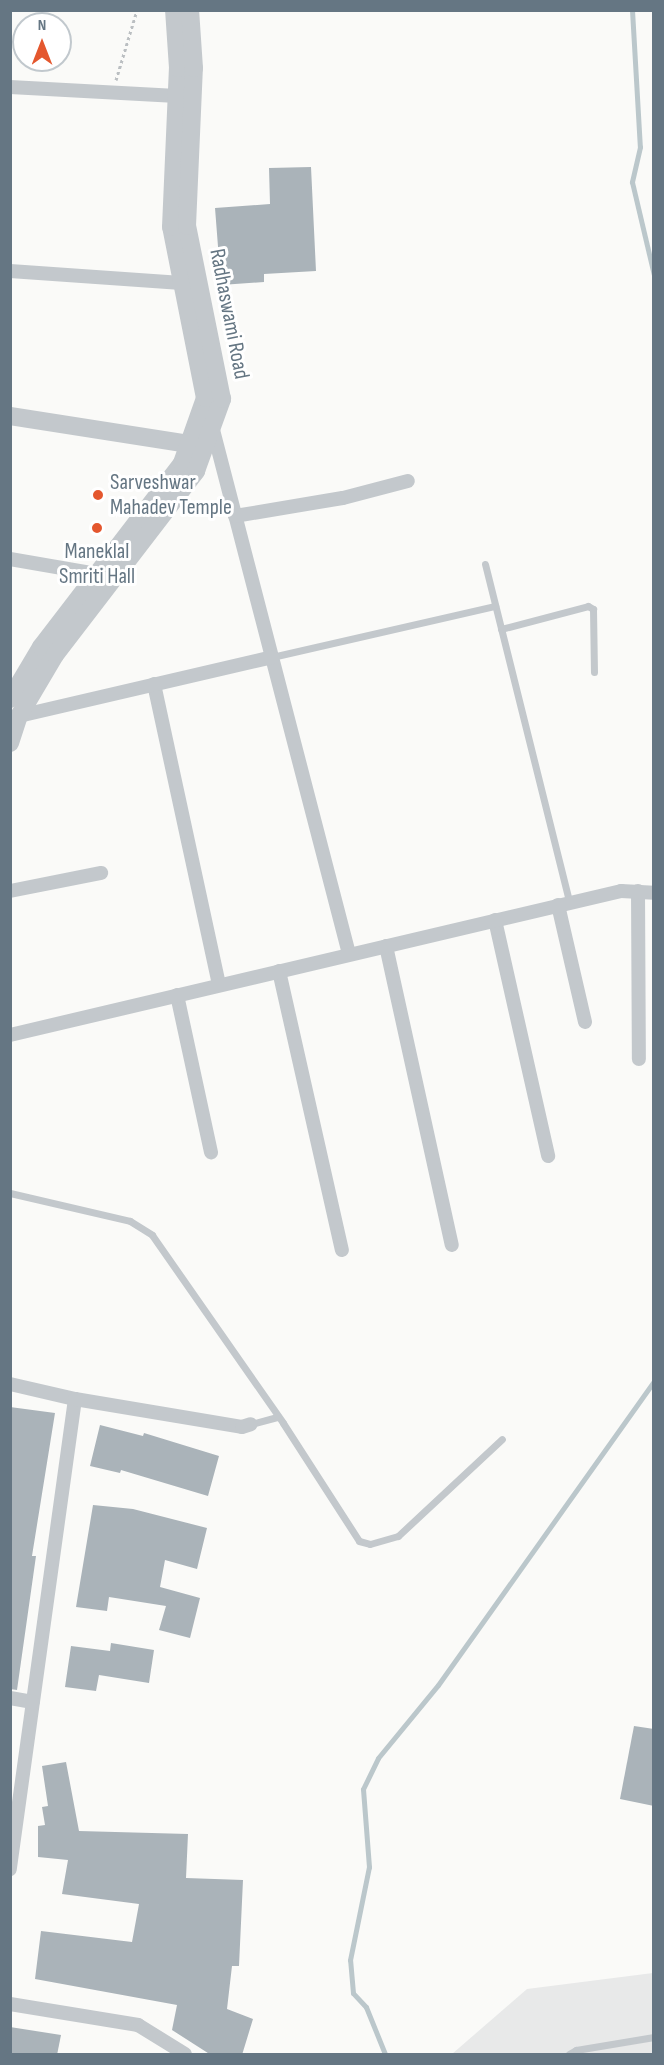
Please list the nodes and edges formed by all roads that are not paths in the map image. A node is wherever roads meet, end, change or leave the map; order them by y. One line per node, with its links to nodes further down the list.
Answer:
1 (174, 10): 4 (street, Radhaswami Road)
2 (190, 10): 8 (street, Radhaswami Road)
3 (10, 87): 4 (street)
4 (177, 96): 6 (street, Radhaswami Road)
5 (10, 271): 6 (street)
6 (182, 283): 9 (street, Radhaswami Road)
7 (10, 416): 9 (street)
8 (212, 426): 11 (street); 21 (street, Radhaswami Road)
9 (189, 444): 14 (street, Radhaswami Road)
10 (408, 481): 11 (street)
11 (235, 516): 17 (street)
12 (10, 559): 14 (street)
13 (485, 564): 15 (lane)
14 (97, 574): 20 (street, Radhaswami Road)
15 (495, 606): 16 (lane); 17 (lane)
16 (501, 629): 18 (lane); 27 (lane)
17 (272, 657): 19 (street); 30 (street)
18 (594, 672)
19 (153, 684): 21 (street); 32 (street)
20 (11, 696)
21 (19, 716): 22 (street, Radhaswami Road)
22 (10, 743)
23 (101, 873): 24 (street)
24 (10, 891)
25 (638, 891): 26 (street); 27 (street); 36 (street)
26 (654, 893)
27 (563, 904): 28 (street); 34 (street)
28 (495, 920): 29 (street); 38 (street)
29 (386, 946): 30 (street); 40 (street)
30 (349, 954): 31 (street)
31 (279, 971): 32 (street); 41 (street)
32 (219, 985): 33 (street)
33 (177, 995): 35 (street); 37 (street)
34 (585, 1022)
35 (10, 1035)
36 (639, 1059)
37 (211, 1152)
38 (548, 1156)
39 (10, 1193): 44 (lane)
40 (452, 1245)
41 (342, 1250)
42 (10, 1384): 43 (street)
43 (75, 1399): 45 (street); 48 (street)
44 (278, 1417): 45 (lane); 46 (lane)
45 (251, 1424)
46 (502, 1439)
47 (10, 1698): 48 (street)
48 (33, 1702): 49 (street)
49 (10, 1870)
50 (10, 2004): 52 (street)
51 (654, 2037): 53 (lane)
52 (185, 2055)
53 (569, 2055)

